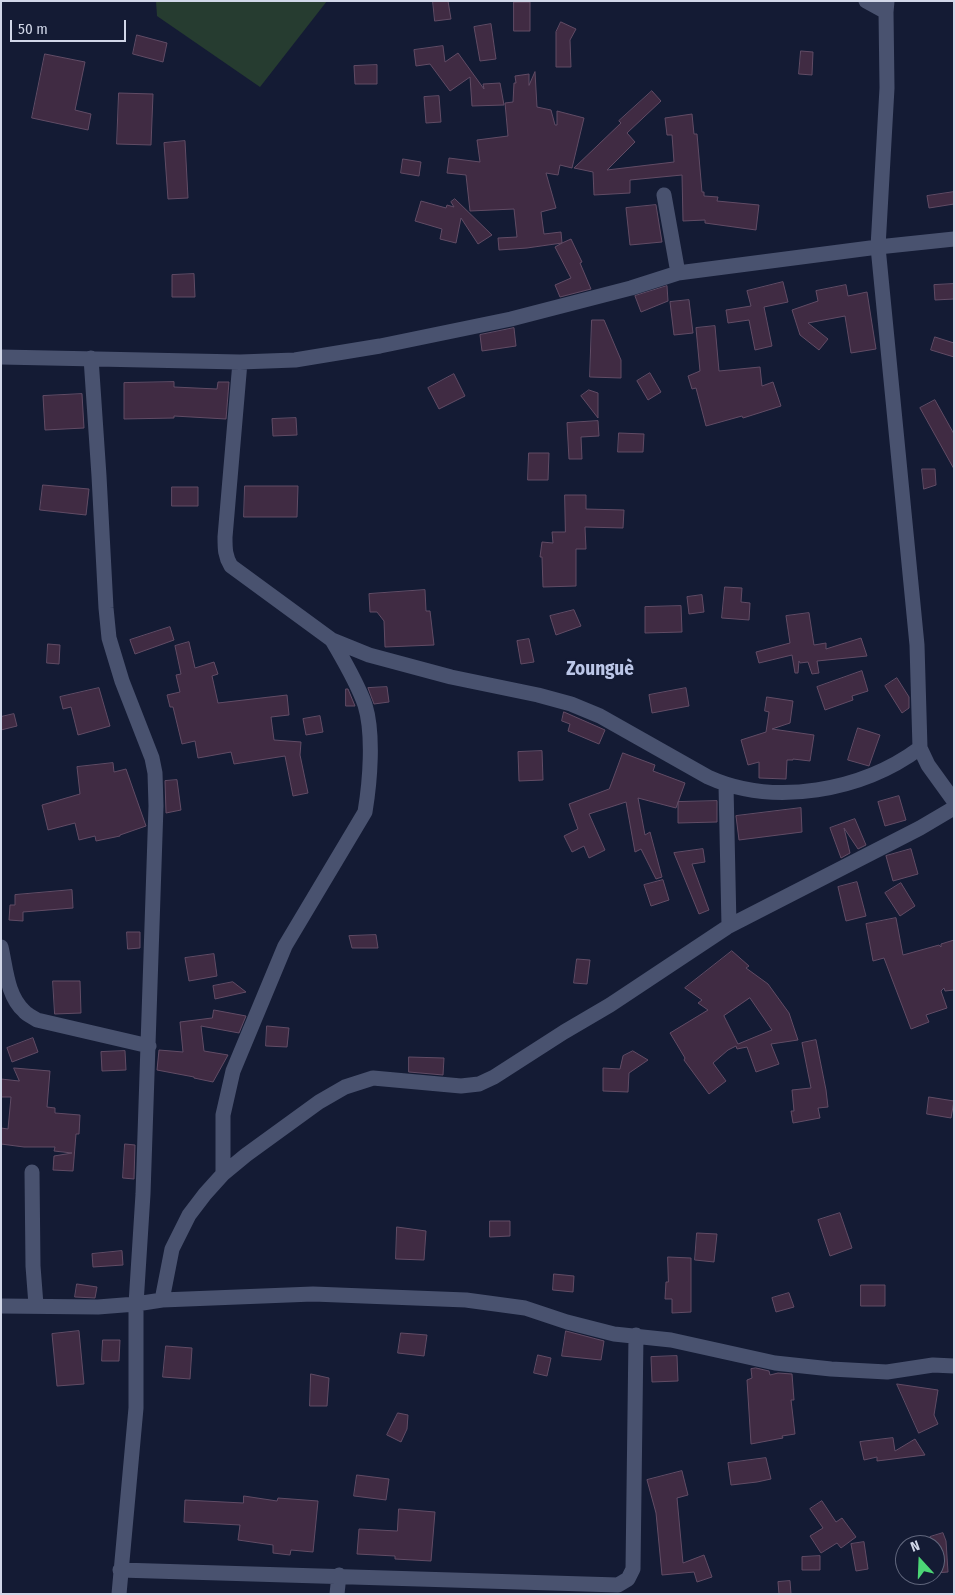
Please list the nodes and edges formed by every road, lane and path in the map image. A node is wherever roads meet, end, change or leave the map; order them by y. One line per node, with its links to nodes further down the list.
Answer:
1 (866, 1): 2 (street)
2 (887, 6): 5 (street)
3 (664, 195): 6 (street)
4 (954, 239): 5 (street)
5 (878, 247): 6 (street); 11 (street)
6 (678, 273): 9 (street)
7 (1, 357): 8 (street)
8 (91, 358): 9 (street); 17 (street)
9 (240, 362): 10 (street)
10 (332, 640): 12 (street); 19 (street)
11 (920, 748): 12 (street); 13 (street)
12 (726, 785): 15 (street)
13 (954, 801)
14 (954, 808): 15 (street)
15 (729, 926): 19 (street)
16 (1, 947): 17 (street)
17 (149, 1046): 21 (street)
18 (32, 1172): 22 (street)
19 (223, 1174): 20 (street)
20 (162, 1300): 21 (street); 24 (street)
21 (136, 1304): 22 (street); 26 (street)
22 (36, 1305): 23 (street)
23 (1, 1306)
24 (636, 1336): 25 (street); 27 (street)
25 (954, 1366)
26 (120, 1570): 27 (street); 28 (street)
27 (339, 1575): 29 (street)
28 (119, 1594)
29 (337, 1594)

